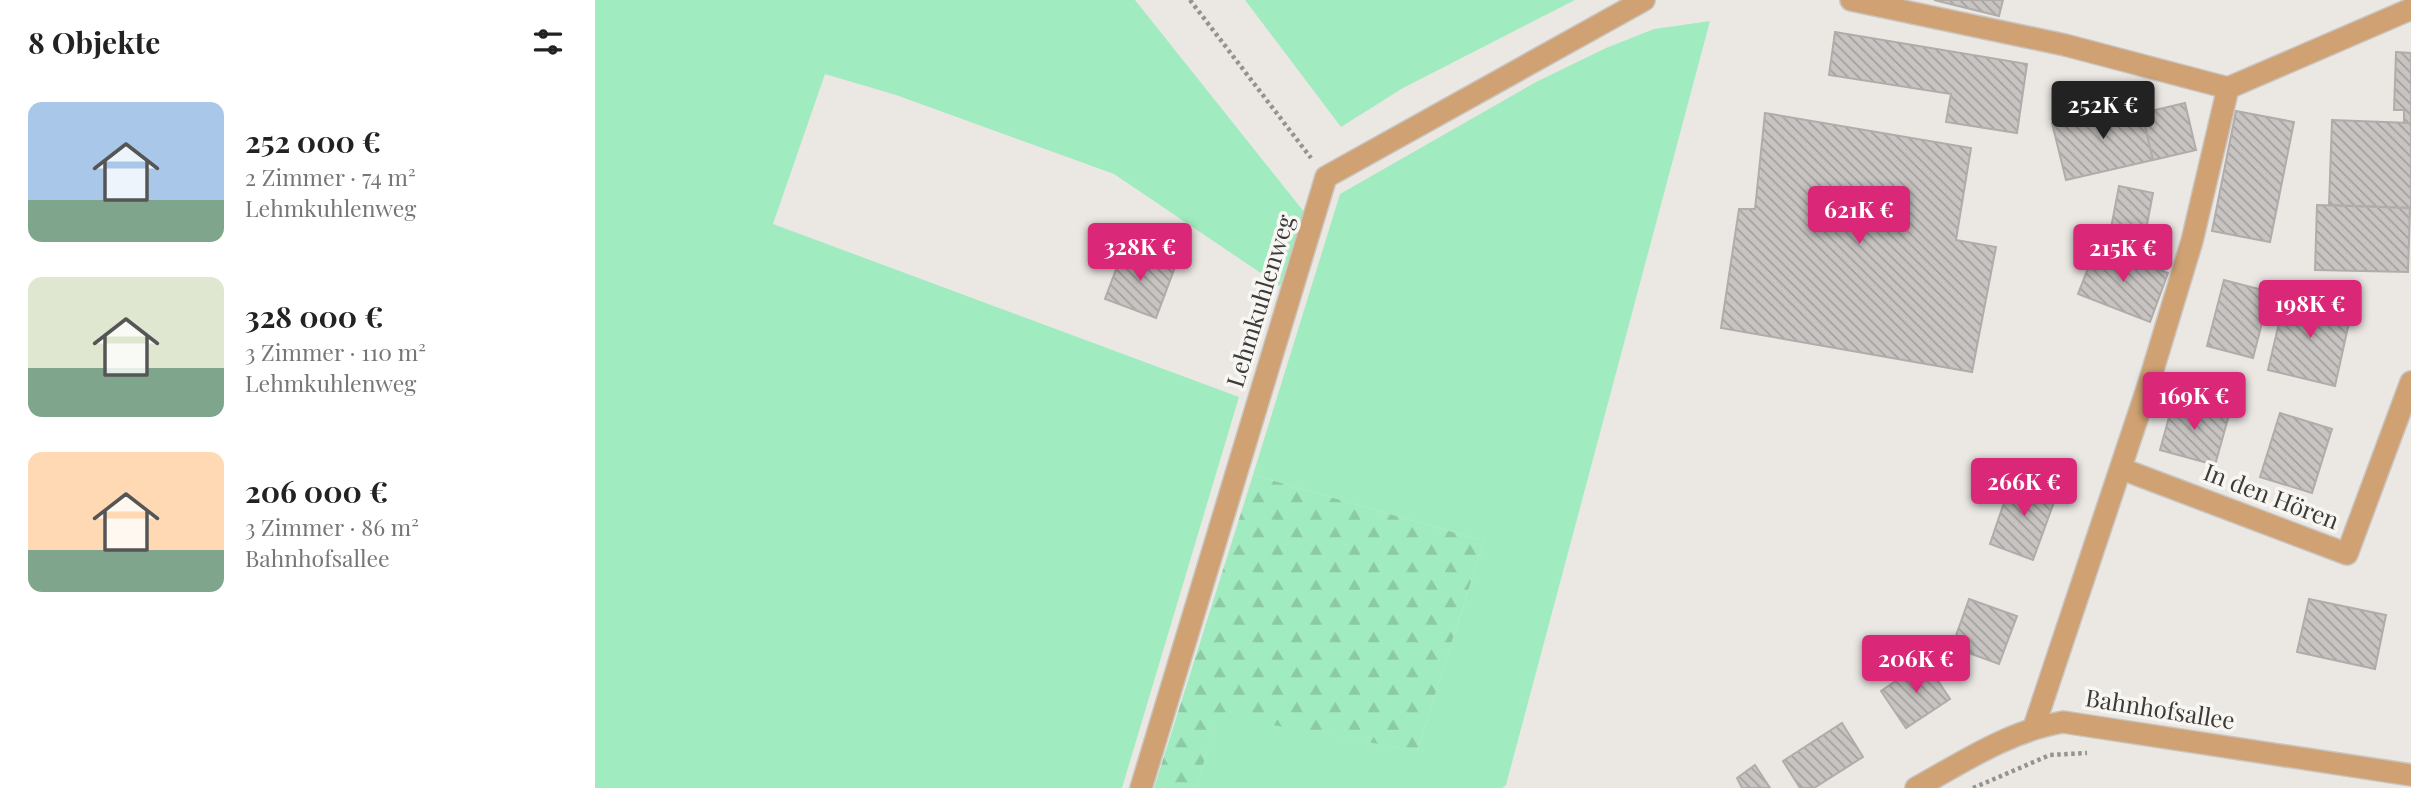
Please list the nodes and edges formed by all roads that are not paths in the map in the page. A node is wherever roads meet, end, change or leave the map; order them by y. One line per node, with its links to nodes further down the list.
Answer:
1 (1644, 0): 9 (street, Lehmkuhlenweg)
2 (1851, 0): 4 (street)
3 (2411, 9): 4 (street)
4 (2228, 88): 6 (street)
5 (2411, 382): 6 (street, In den Hören)
6 (2122, 469): 7 (street)
7 (2034, 727): 8 (street, Bahnhofsallee); 10 (street, Bahnhofsallee)
8 (2411, 775)
9 (1141, 788)
10 (1916, 788)

